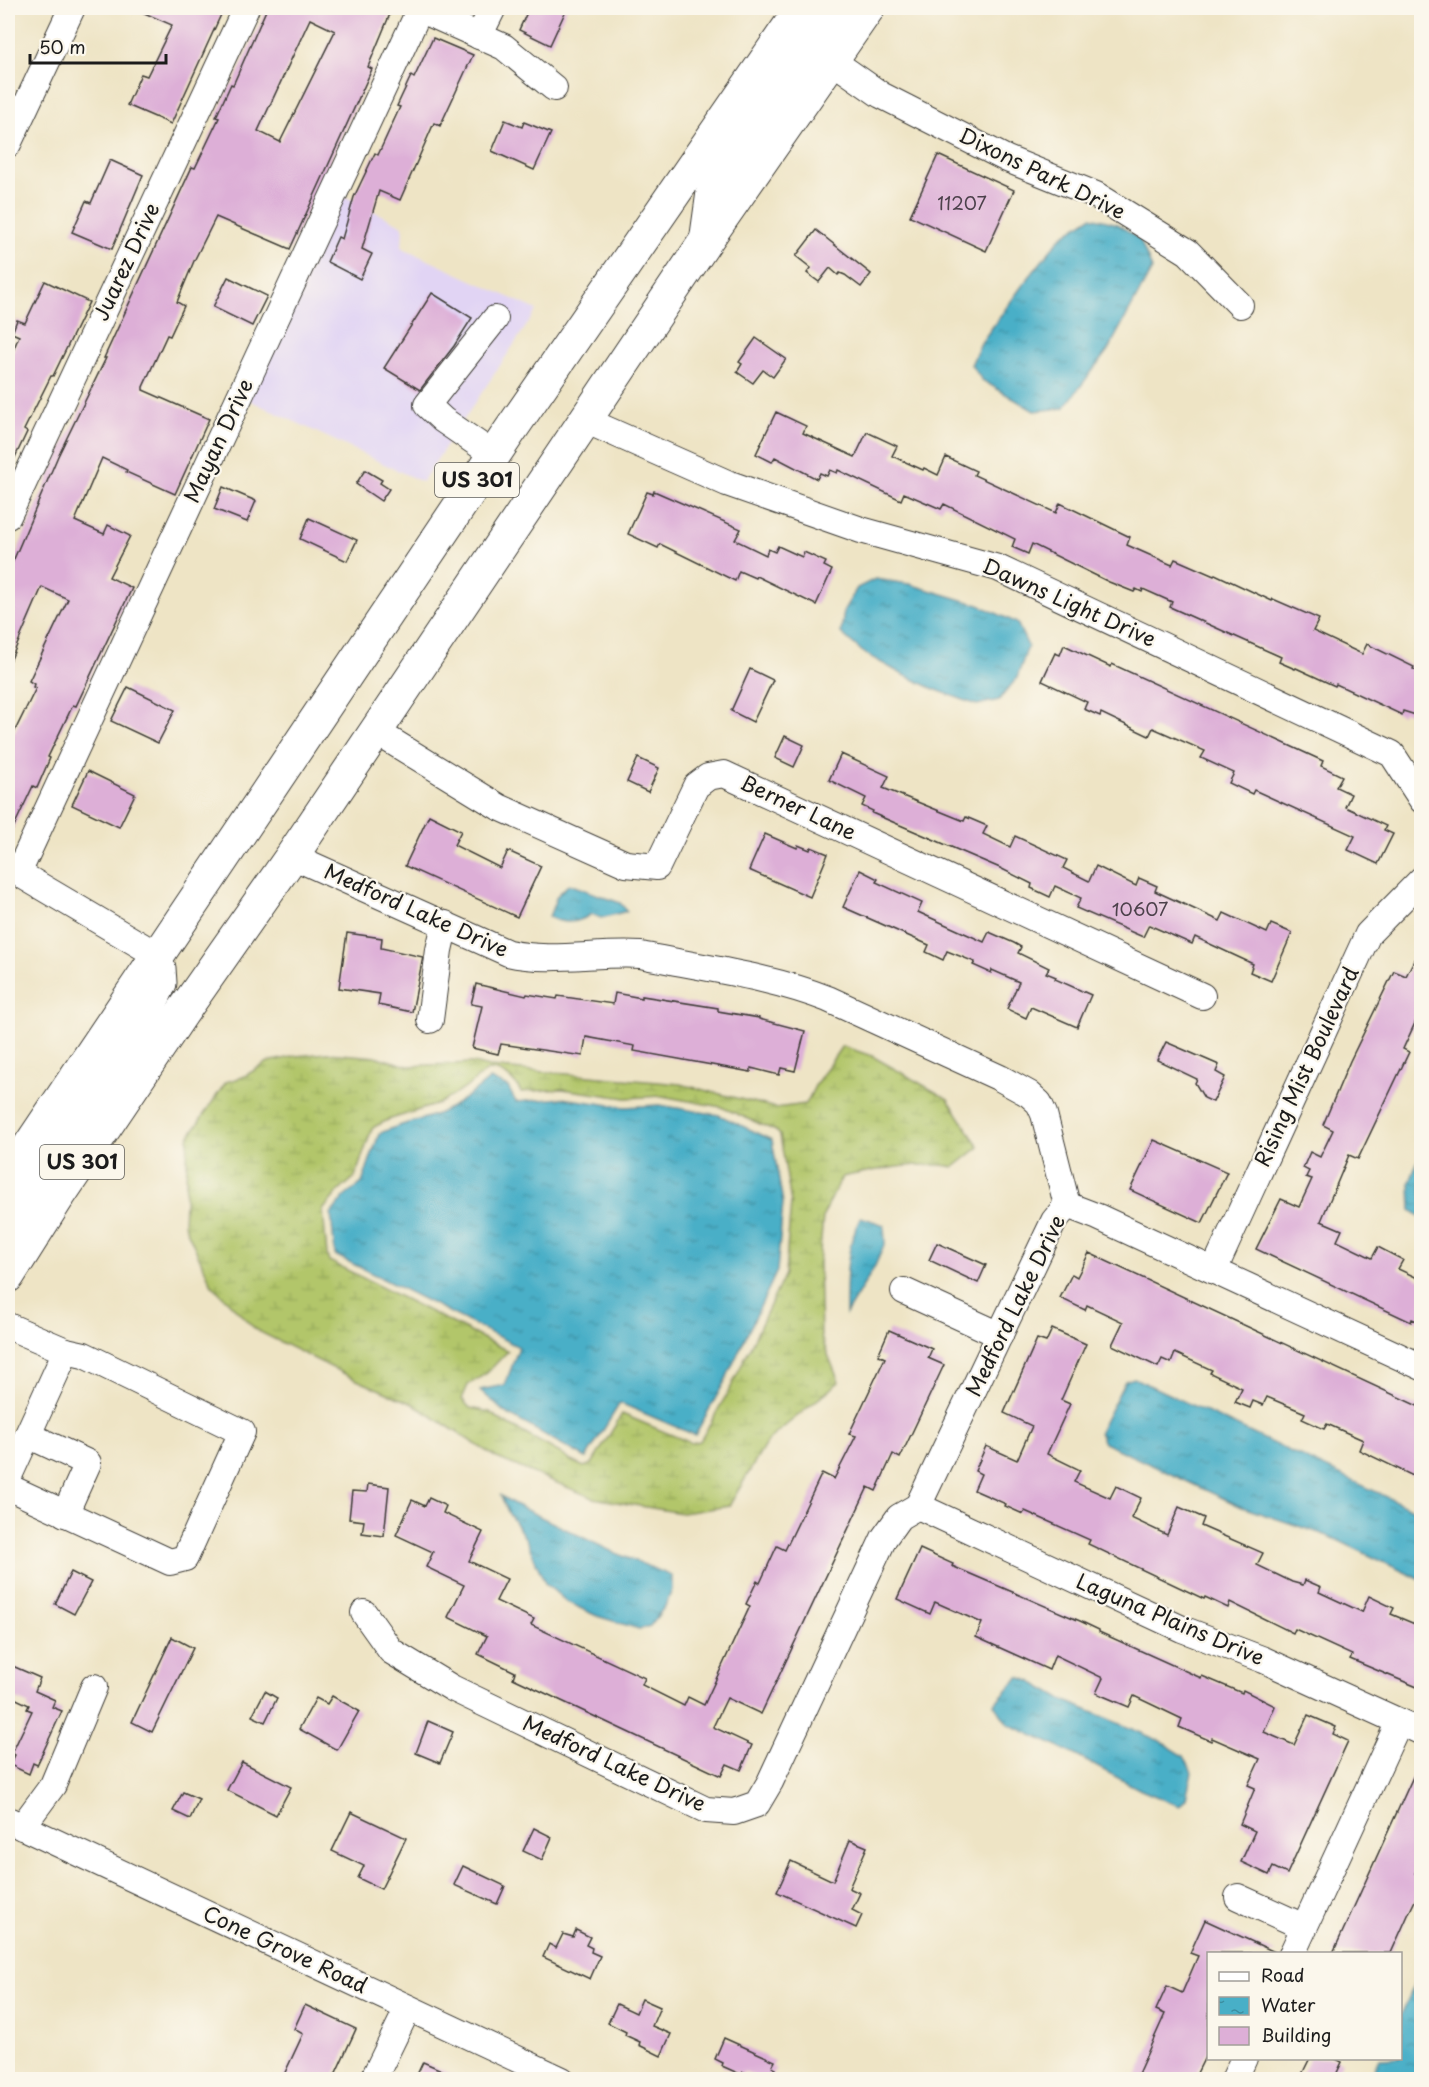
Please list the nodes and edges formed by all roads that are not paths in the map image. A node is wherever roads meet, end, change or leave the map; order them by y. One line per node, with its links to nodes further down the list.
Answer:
1 (72, 8): 11 (street)
2 (246, 8): 17 (street, Juarez Drive)
3 (418, 8): 8 (street); 21 (street, Mayan Drive)
4 (493, 8): 8 (street)
5 (802, 8): 16 (main road, US 301)
6 (834, 8): 12 (main road)
7 (867, 8): 9 (main road, US 301)
8 (479, 36): 10 (street)
9 (831, 60): 12 (main road, US 301); 13 (street, Dixons Park Drive)
10 (554, 88)
11 (8, 144)
12 (707, 239): 15 (main road, US 301)
13 (1240, 305)
14 (495, 319): 16 (street)
15 (585, 420): 18 (main road, US 301); 19 (street, Dawns Light Drive)
16 (494, 455): 24 (main road, US 301)
17 (8, 516)
18 (375, 731): 20 (main road, US 301); 25 (street, Berner Lane)
19 (1422, 800)
20 (292, 856): 23 (street, Medford Lake Drive); 31 (main road, US 301)
21 (13, 870): 24 (street)
22 (1422, 879): 30 (street, Rising Mist Boulevard)
23 (446, 924): 26 (street); 28 (street, Medford Lake Drive)
24 (157, 955): 27 (main road, US 301); 29 (main road)
25 (1202, 996)
26 (430, 1020)
27 (8, 1178)
28 (1067, 1205): 30 (street); 34 (street, Medford Lake Drive)
29 (8, 1230)
30 (1214, 1270): 36 (street)
31 (8, 1276)
32 (904, 1291): 34 (street)
33 (8, 1326): 35 (street)
34 (1000, 1335): 40 (street, Medford Lake Drive)
35 (66, 1351): 37 (street); 41 (street)
36 (1422, 1367)
37 (28, 1435): 38 (street); 41 (street)
38 (8, 1478)
39 (8, 1487): 41 (street)
40 (918, 1506): 42 (street, Medford Lake Drive); 44 (street, Laguna Plains Drive)
41 (65, 1514)
42 (364, 1613)
43 (94, 1687): 45 (street)
44 (1410, 1727): 47 (street)
45 (15, 1823): 49 (street, Cone Grove Road)
46 (1238, 1897): 47 (street)
47 (1304, 1927): 48 (street)
48 (1292, 1952)
49 (408, 2008): 51 (street); 52 (street, Cone Grove Road)
50 (1243, 2060): 53 (street)
51 (373, 2079)
52 (562, 2079)
53 (1234, 2079)

